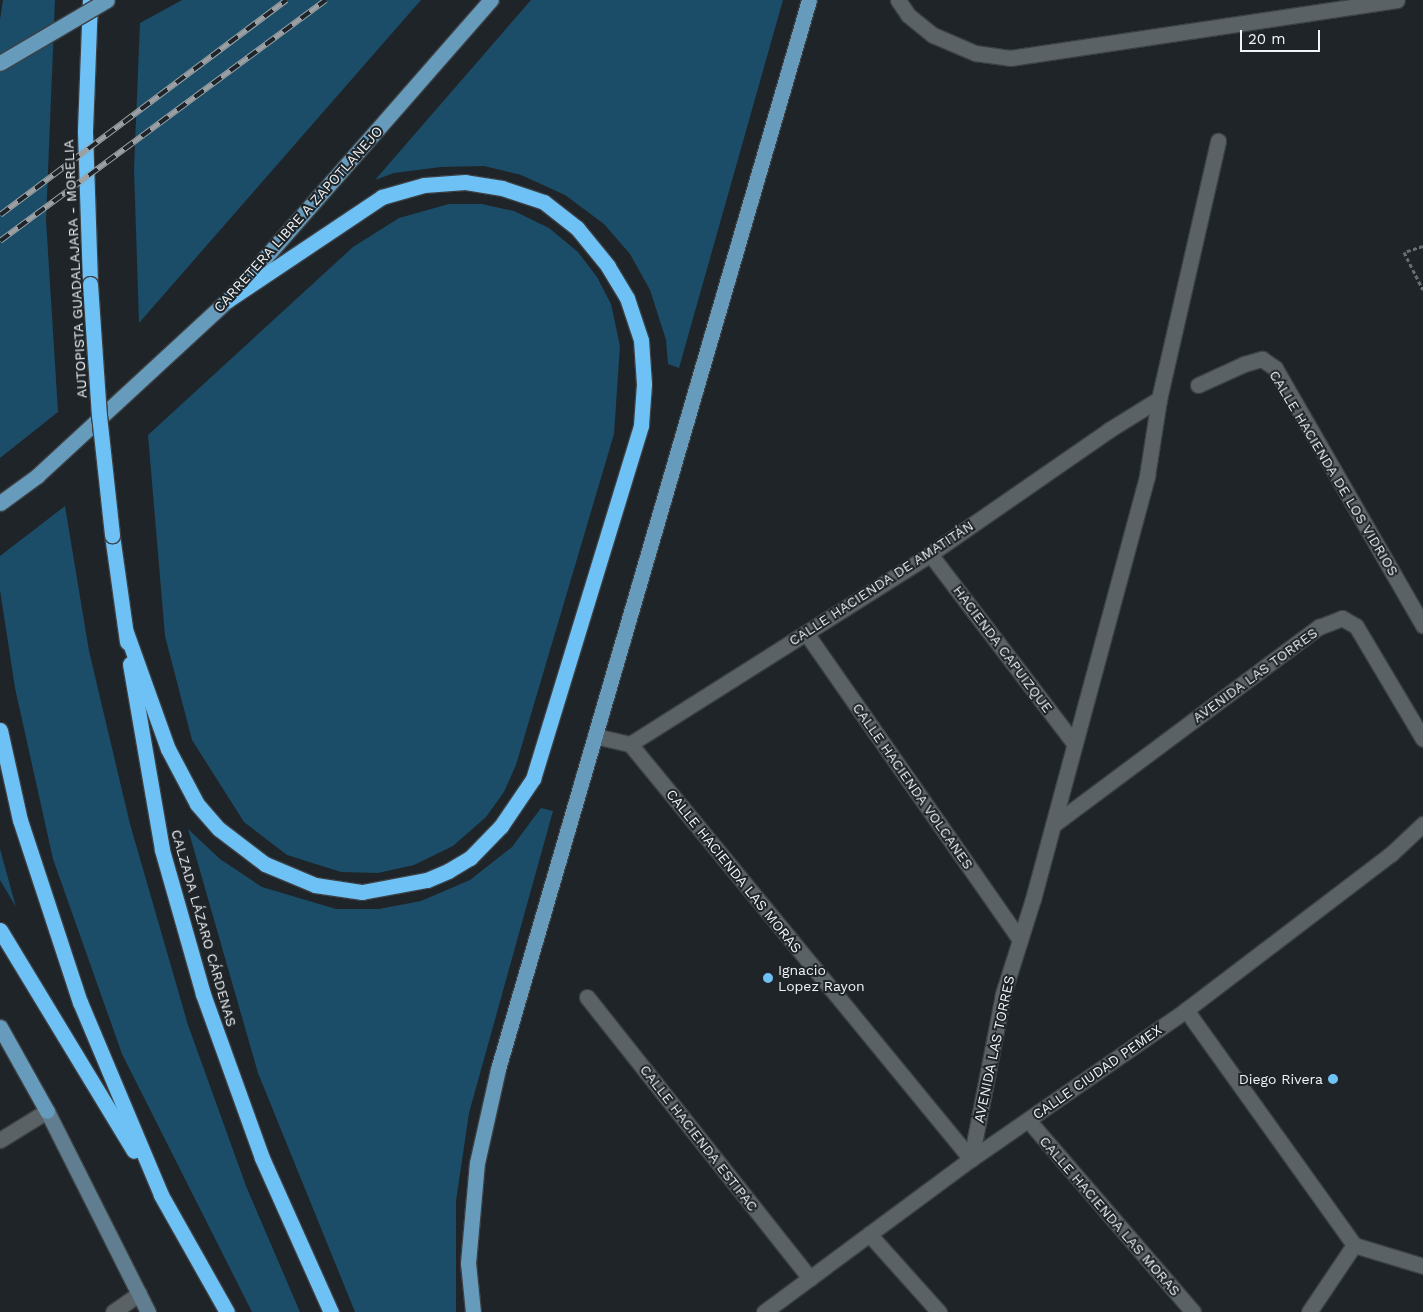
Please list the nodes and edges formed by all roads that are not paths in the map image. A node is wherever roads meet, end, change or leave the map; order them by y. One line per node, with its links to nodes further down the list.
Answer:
1 (90, 0): 13 (highway, AUTOPISTA GUADALAJARA - MORELIA, bridge)
2 (107, 0): 7 (main road, bridge)
3 (491, 0): 9 (main road, CARRETERA LIBRE A ZAPOTLANEJO)
4 (809, 0): 19 (main road)
5 (898, 0): 6 (street)
6 (1397, 0)
7 (0, 63)
8 (1218, 141): 11 (street, AVENIDA LAS TORRES)
9 (228, 300): 12 (main road, CARRETERA LIBRE A ZAPOTLANEJO); 16 (highway)
10 (1198, 385): 15 (street, CALLE HACIENDA DE LOS VIDRIOS)
11 (1159, 399): 14 (street, CALLE HACIENDA DE AMATITÁN); 22 (street, AVENIDA LAS TORRES)
12 (0, 502)
13 (112, 535): 16 (highway, CALZADA LÁZARO CÁRDENAS)
14 (930, 554): 17 (street, CALLE HACIENDA DE AMATITÁN); 22 (street, HACIENDA CAPUIZQUE)
15 (1423, 624)
16 (126, 632): 43 (highway, CALZADA LÁZARO CÁRDENAS)
17 (806, 633): 21 (street, CALLE HACIENDA DE AMATITÁN); 26 (street, CALLE HACIENDA VOLCANES)
18 (0, 730): 34 (highway)
19 (595, 736): 21 (street); 44 (main road)
20 (1423, 739): 24 (street, AVENIDA LAS TORRES)
21 (630, 744): 33 (street, CALLE HACIENDA LAS MORAS)
22 (1075, 744): 24 (street, AVENIDA LAS TORRES)
23 (1423, 824): 28 (street, CALLE CIUDAD PEMEX)
24 (1053, 825): 26 (street, AVENIDA LAS TORRES)
25 (0, 930): 34 (highway)
26 (1020, 940): 33 (street, AVENIDA LAS TORRES)
27 (587, 997): 38 (street, CALLE HACIENDA ESTIPAC)
28 (1186, 1010): 31 (street, CALLE CIUDAD PEMEX); 36 (street)
29 (0, 1027): 30 (main road)
30 (47, 1111): 32 (street); 39 (main road)
31 (1028, 1120): 33 (street, CALLE CIUDAD PEMEX); 47 (street, CALLE HACIENDA LAS MORAS)
32 (0, 1140)
33 (971, 1159): 35 (street, CALLE CIUDAD PEMEX)
34 (161, 1195): 42 (highway)
35 (869, 1234): 38 (street, CALLE CIUDAD PEMEX); 46 (street)
36 (1354, 1245): 37 (street); 48 (street)
37 (1423, 1266)
38 (810, 1278): 45 (street, CALLE CIUDAD PEMEX)
39 (139, 1294): 40 (street); 41 (main road)
40 (113, 1312)
41 (148, 1312)
42 (227, 1312)
43 (331, 1312)
44 (473, 1312)
45 (764, 1312)
46 (938, 1312)
47 (1193, 1312)
48 (1309, 1312)

